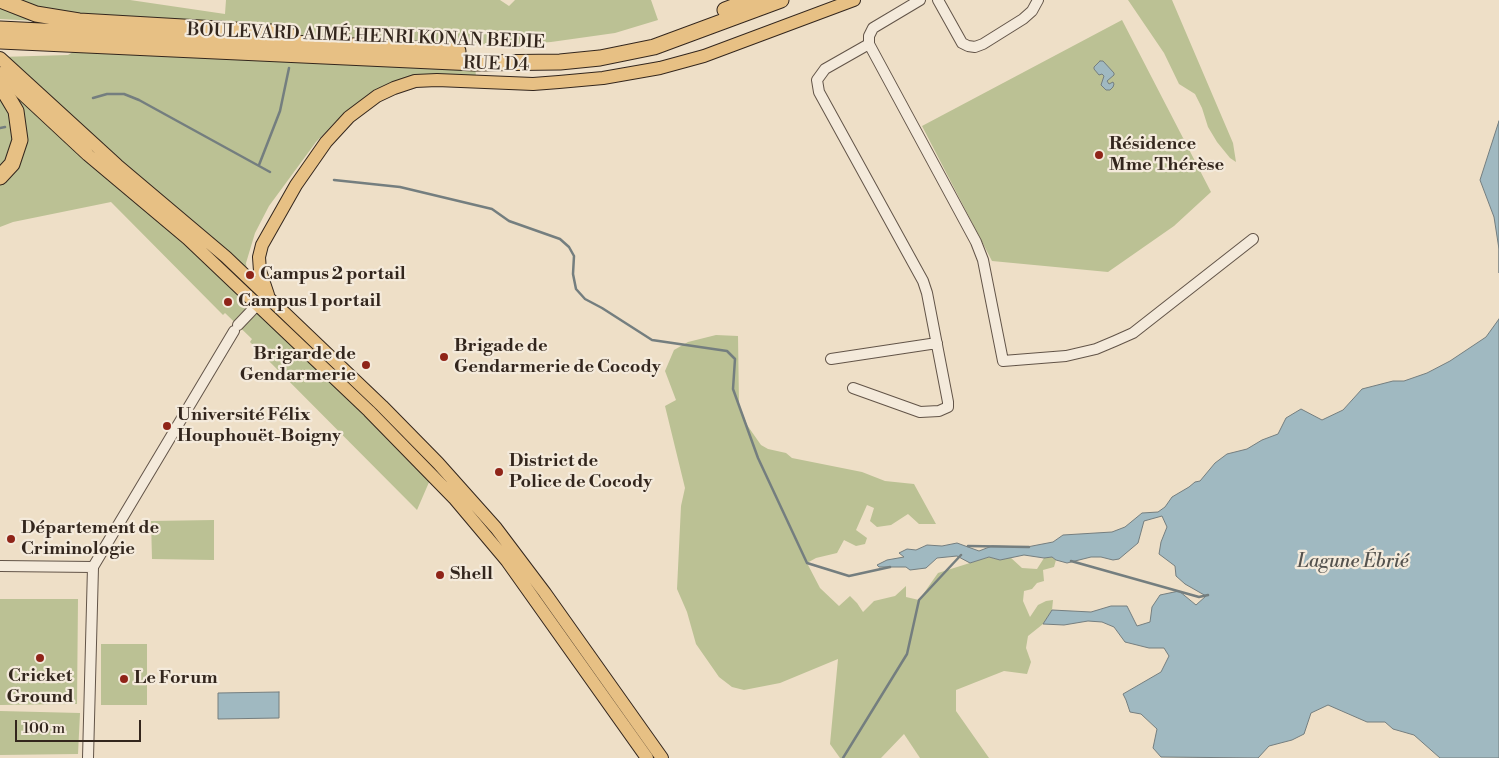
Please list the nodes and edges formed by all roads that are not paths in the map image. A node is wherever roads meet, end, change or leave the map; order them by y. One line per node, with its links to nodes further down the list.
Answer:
1 (0, 0): 12 (highway)
2 (751, 0): 12 (highway, BOULEVARD AIMÉ HENRI KONAN BEDIE)
3 (781, 0): 11 (highway, BOULEVARD AIMÉ HENRI KONAN BEDIE)
4 (854, 0): 19 (main road, RUE D4)
5 (920, 0): 10 (street)
6 (938, 0): 7 (street)
7 (1038, 0)
8 (0, 29): 12 (highway, BOULEVARD AIMÉ HENRI KONAN BEDIE)
9 (0, 41): 11 (highway, BOULEVARD AIMÉ HENRI KONAN BEDIE)
10 (869, 44): 18 (street); 21 (street)
11 (80, 46): 13 (highway)
12 (400, 47)
13 (0, 49)
14 (0, 58): 19 (main road)
15 (0, 73): 20 (main road)
16 (0, 84): 17 (highway)
17 (0, 177)
18 (1253, 239)
19 (271, 301): 28 (main road)
20 (257, 305): 25 (street); 27 (main road)
21 (937, 342): 22 (street); 23 (street)
22 (831, 359)
23 (853, 388)
24 (0, 566): 25 (street)
25 (93, 567): 26 (street)
26 (88, 758)
27 (647, 758)
28 (662, 758)

